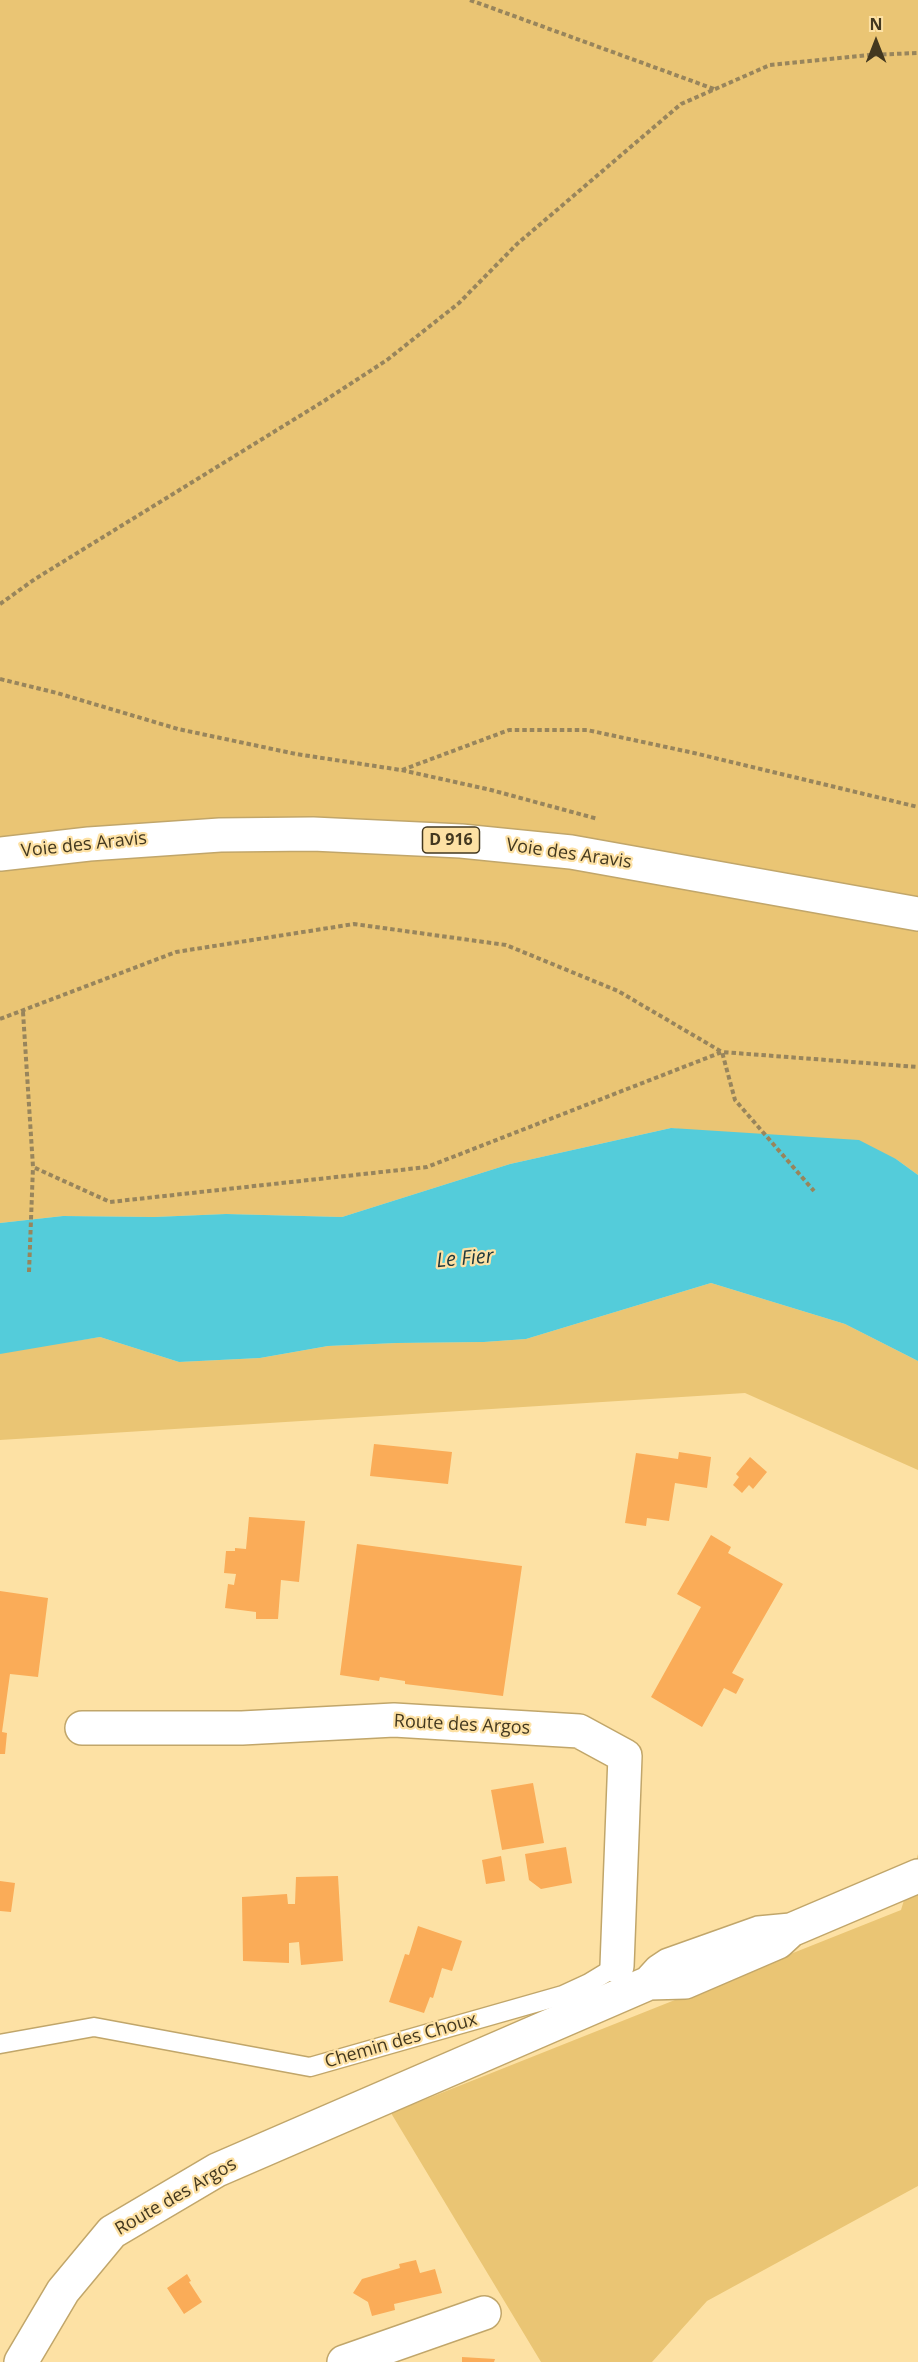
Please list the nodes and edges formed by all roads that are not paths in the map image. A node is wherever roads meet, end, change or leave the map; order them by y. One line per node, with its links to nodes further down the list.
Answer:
1 (0, 854): 2 (main road, Voie des Aravis / D 916)
2 (918, 914)
3 (82, 1728): 5 (main road, Route des Argos)
4 (918, 1876): 6 (main road, Route des Argos)
5 (617, 1966): 6 (main road); 7 (main road); 8 (lane, Chemin des Choux)
6 (655, 1977): 7 (main road, Route des Argos)
7 (600, 2005): 10 (main road, Route des Argos)
8 (0, 2044)
9 (484, 2313): 11 (main road)
10 (21, 2362)
11 (344, 2362)

